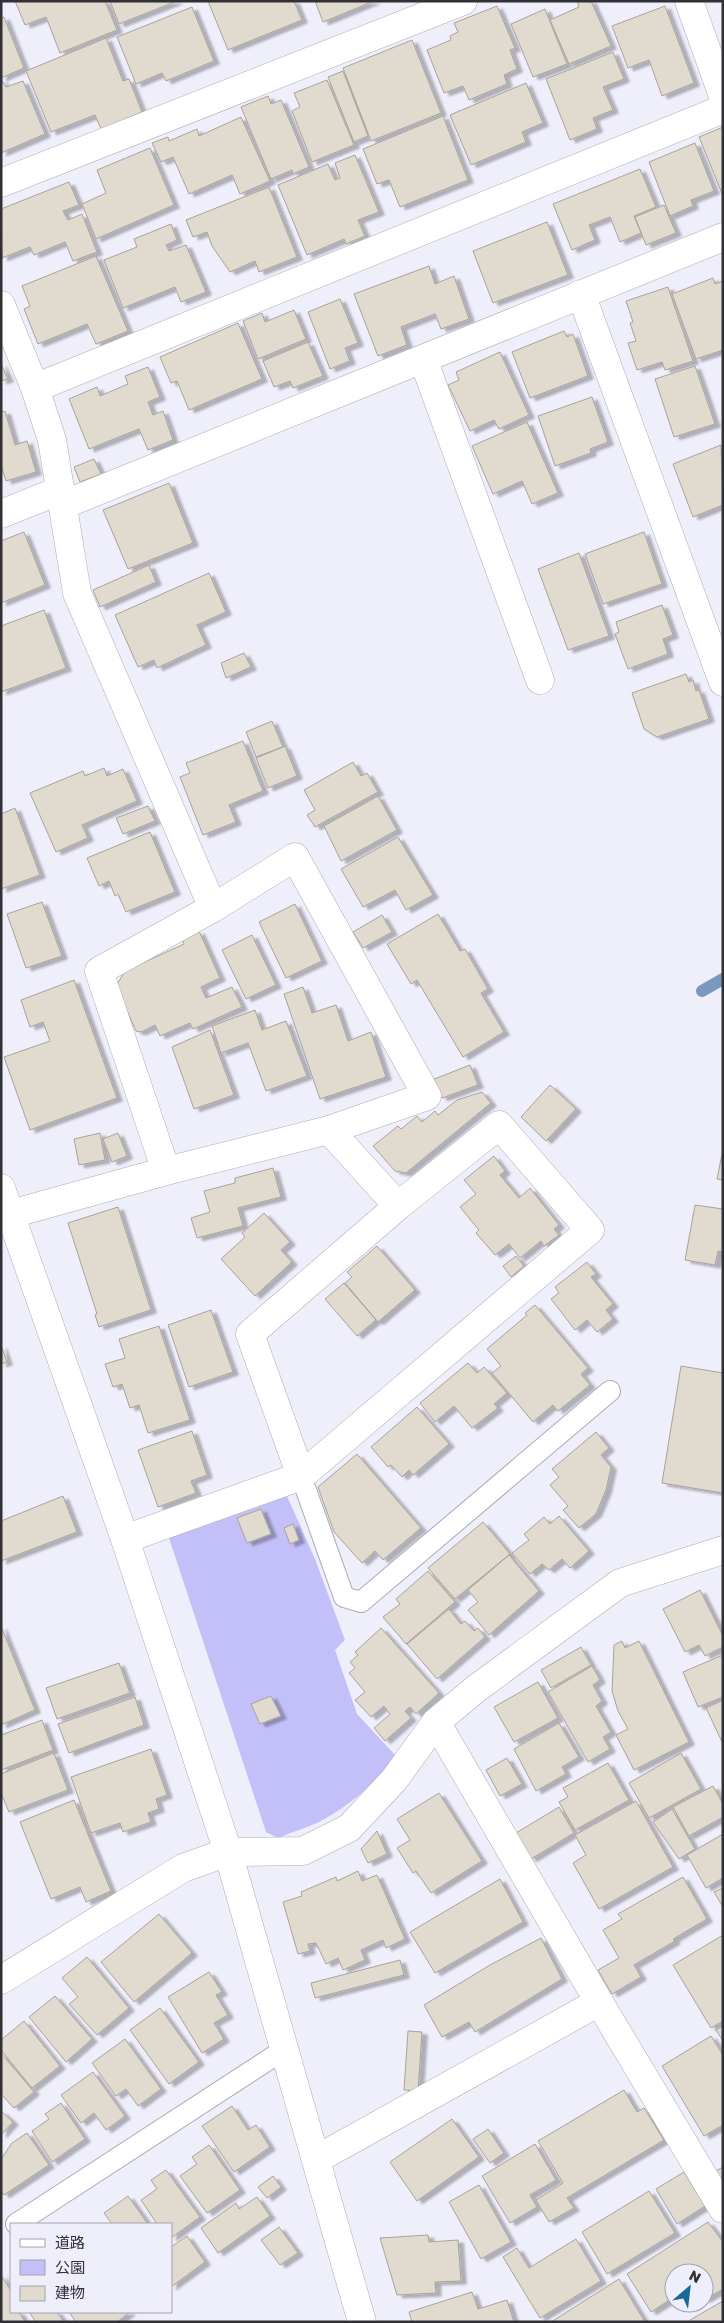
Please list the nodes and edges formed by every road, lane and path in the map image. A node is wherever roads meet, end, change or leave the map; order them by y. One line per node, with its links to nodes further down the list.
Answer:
1 (462, 1): 5 (street)
2 (689, 1): 3 (street)
3 (723, 96)
4 (723, 110): 10 (street)
5 (1, 183)
6 (723, 237): 7 (street)
7 (582, 294): 9 (street); 14 (street)
8 (1, 305): 10 (street)
9 (423, 359): 11 (street); 13 (street)
10 (34, 388): 11 (street)
11 (62, 498): 12 (street); 15 (street)
12 (1, 514)
13 (540, 680)
14 (723, 682)
15 (213, 908): 16 (street); 17 (street)
16 (329, 1130): 17 (street); 19 (street)
17 (166, 1171): 20 (street)
18 (1, 1188): 20 (street)
19 (398, 1206): 22 (street); 22 (street)
20 (11, 1233): 23 (street)
21 (610, 1391): 22 (lane)
22 (300, 1476): 23 (street)
23 (125, 1538): 26 (street)
24 (723, 1550): 25 (street)
25 (436, 1722): 26 (street); 28 (street)
26 (228, 1852): 27 (street); 29 (street)
27 (1, 1980)
28 (600, 2002): 30 (street); 31 (street)
29 (285, 2049): 30 (street); 32 (lane)
30 (317, 2159): 33 (street)
31 (723, 2209)
32 (18, 2223)
33 (362, 2322)

